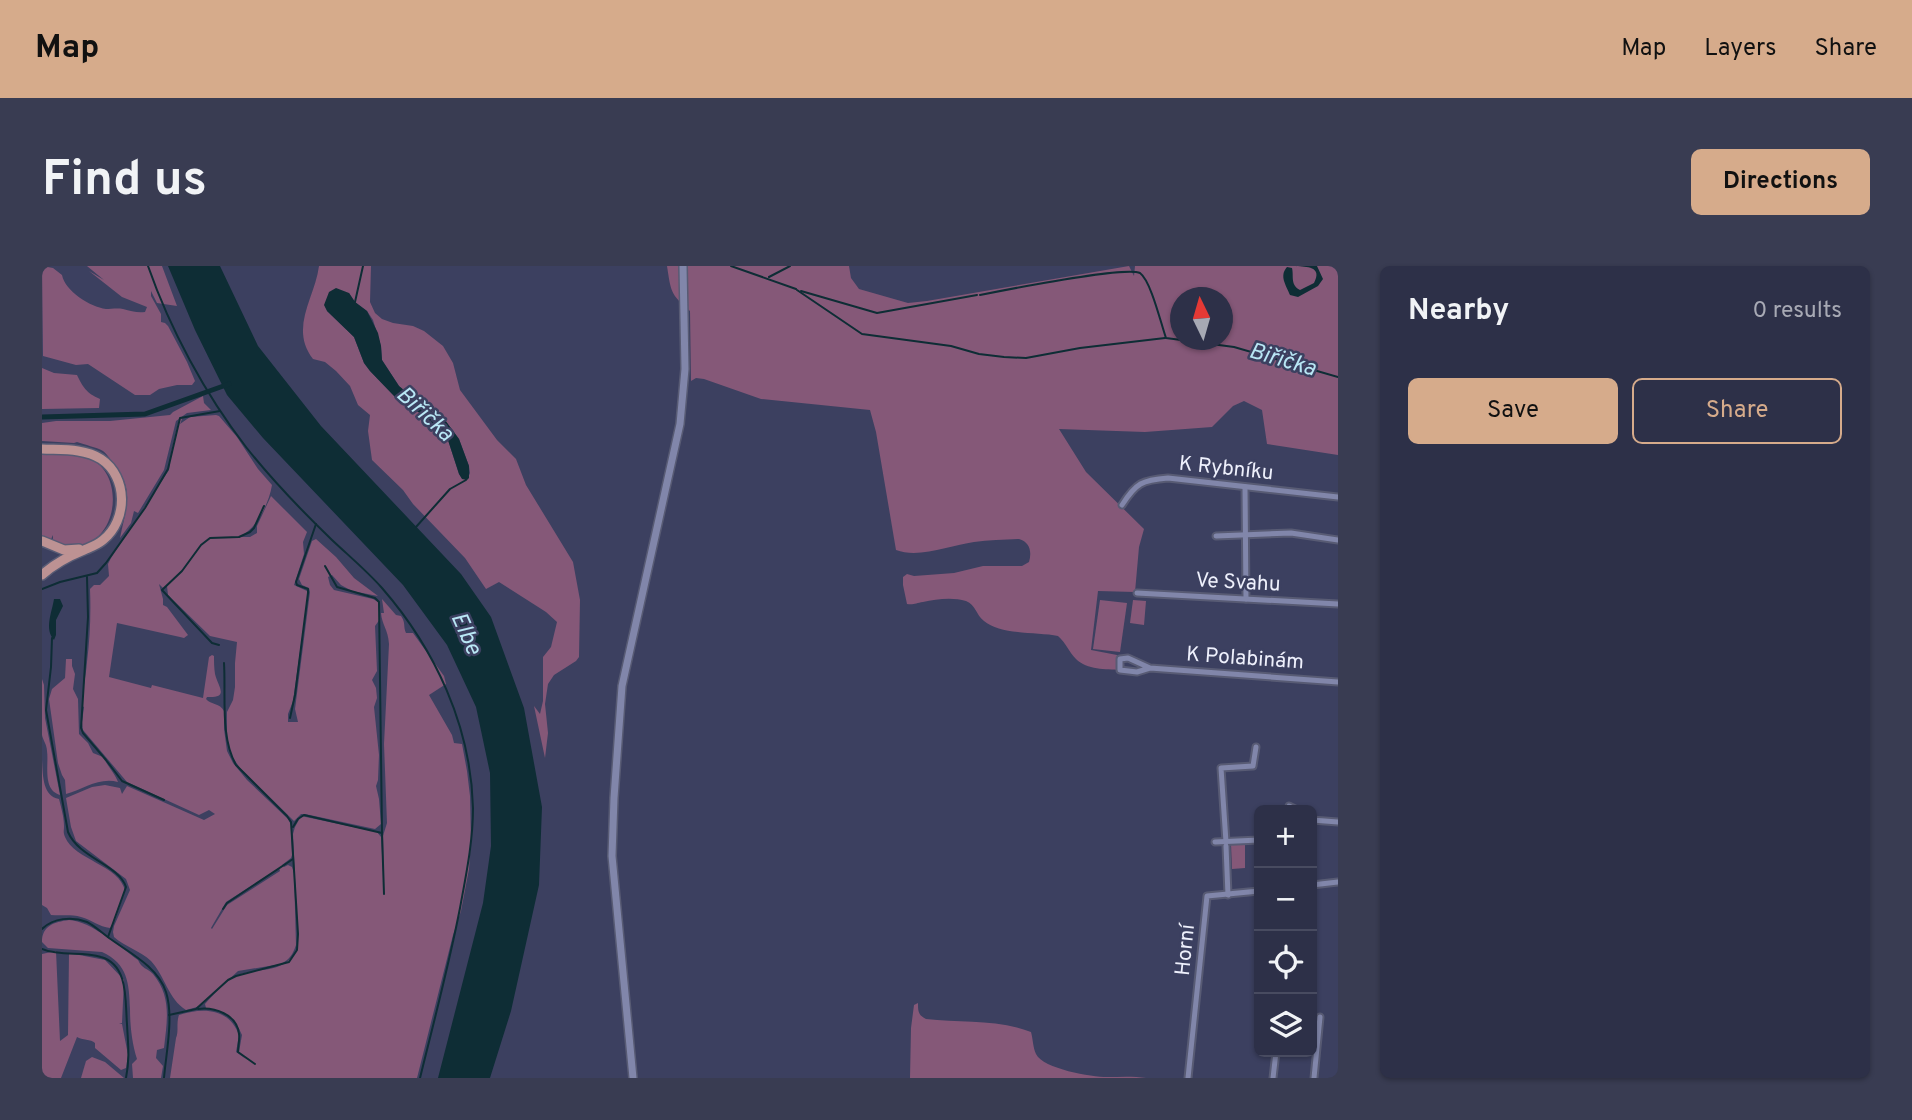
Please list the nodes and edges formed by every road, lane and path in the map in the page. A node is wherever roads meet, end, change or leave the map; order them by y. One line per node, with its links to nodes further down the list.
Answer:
1 (683, 266): 29 (street)
2 (42, 449): 10 (main road)
3 (1245, 487): 4 (street, K Rybníku); 5 (street, K Rybníku); 6 (street)
4 (1338, 498)
5 (1122, 505)
6 (1247, 534): 7 (street); 8 (street); 13 (street)
7 (1216, 536)
8 (1338, 540)
9 (42, 541): 10 (main road)
10 (84, 550): 11 (main road)
11 (42, 575)
12 (1137, 593): 13 (street, Ve Svahu)
13 (1246, 599): 14 (street, Ve Svahu)
14 (1338, 604)
15 (1150, 668): 15 (street, K Polabinám); 16 (street, K Polabinám)
16 (1338, 682)
17 (1256, 747): 22 (street)
18 (1317, 820): 19 (street)
19 (1338, 822)
20 (1254, 841): 22 (street)
21 (1215, 842): 22 (street)
22 (1226, 844): 26 (street)
23 (1338, 882): 24 (street)
24 (1317, 884)
25 (1254, 892): 26 (street, Horní)
26 (1228, 895): 30 (street, Horní)
27 (1320, 1017): 32 (street)
28 (1275, 1057): 31 (street)
29 (633, 1078)
30 (1188, 1078)
31 (1273, 1078)
32 (1314, 1078)

